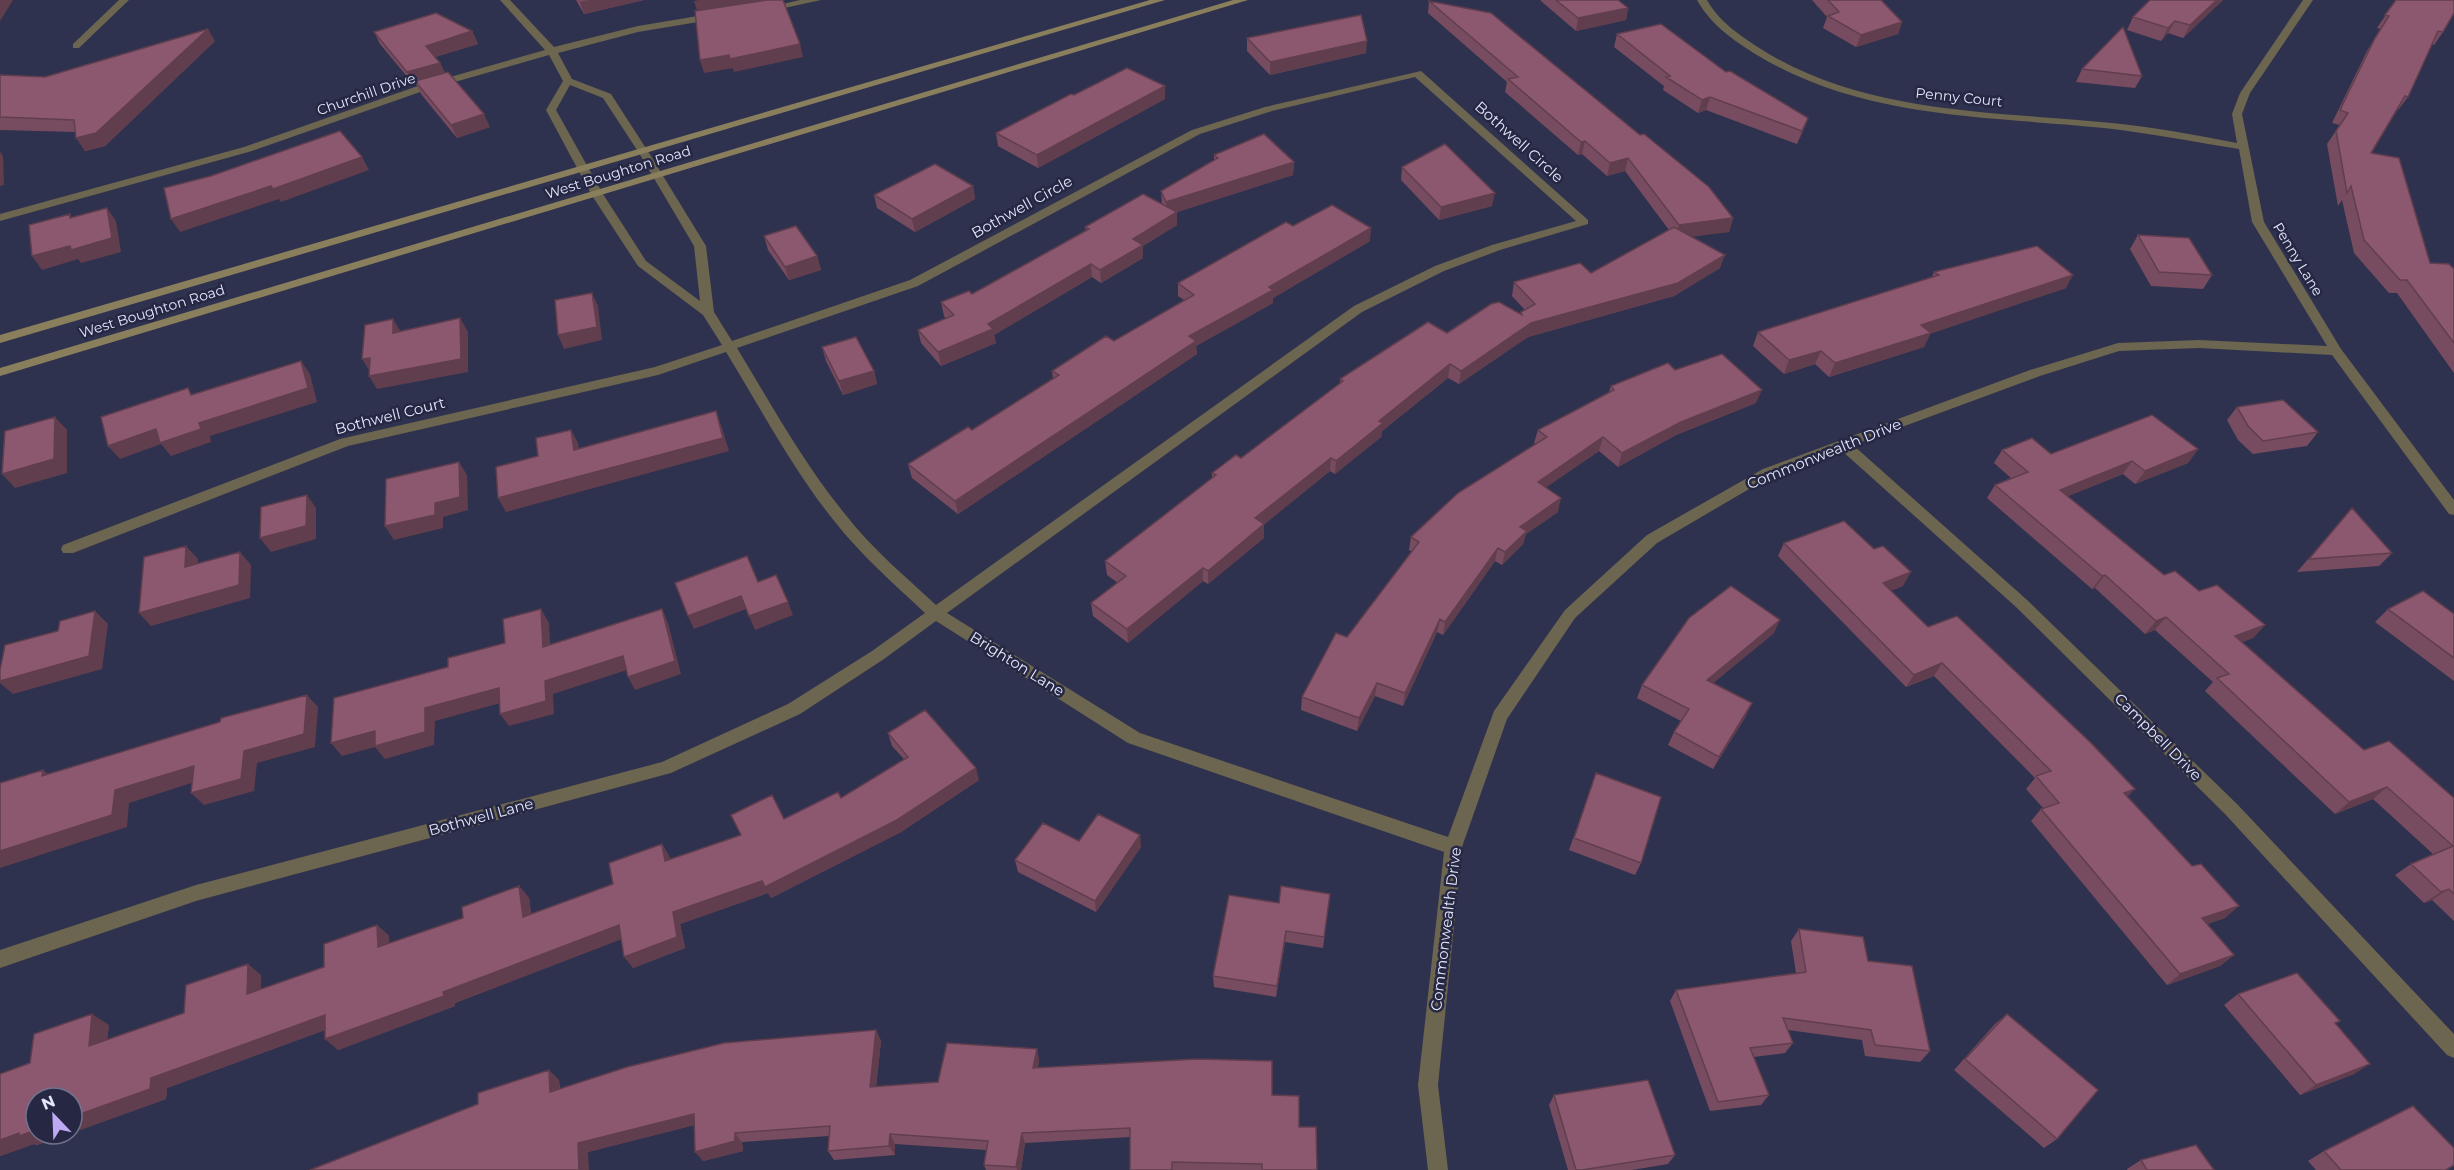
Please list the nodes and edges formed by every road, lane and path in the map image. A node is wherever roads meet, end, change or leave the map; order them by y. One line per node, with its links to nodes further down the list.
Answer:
1 (124, 0): 10 (street)
2 (505, 0): 11 (street)
3 (816, 0): 8 (street)
4 (1160, 0): 14 (main road, West Boughton Road)
5 (1243, 0): 16 (main road, West Boughton Road)
6 (1702, 0): 13 (street, Penny Court)
7 (2308, 0): 13 (street, Penny Lane)
8 (748, 12)
9 (725, 15): 11 (street, Churchill Drive)
10 (76, 46)
11 (552, 51): 12 (street); 18 (street, Churchill Drive)
12 (568, 81): 14 (street, Brighton Lane); 15 (street, Brighton Lane)
13 (2243, 147): 22 (street, Penny Lane)
14 (644, 153): 15 (main road, West Boughton Road); 16 (street, Brighton Lane)
15 (583, 170): 17 (street, Brighton Lane); 20 (main road, West Boughton Road)
16 (658, 176): 17 (main road, West Boughton Road); 19 (street, Brighton Lane)
17 (597, 194): 19 (street, Brighton Lane); 23 (main road, West Boughton Road)
18 (0, 218)
19 (708, 312): 21 (street, Brighton Lane)
20 (0, 339)
21 (731, 348): 26 (street, Bothwell Court); 27 (street, Brighton Lane); 27 (street, Bothwell Circle)
22 (2336, 351): 24 (street, Commonwealth Drive); 25 (street, Penny Lane)
23 (0, 372)
24 (1843, 444): 28 (street, Commonwealth Drive); 30 (street, Campbell Drive)
25 (2454, 510)
26 (68, 549)
27 (935, 613): 28 (street, Brighton Lane); 29 (street, Bothwell Lane)
28 (1454, 847): 31 (street, Commonwealth Drive)
29 (0, 959)
30 (2454, 1048)
31 (1438, 1170)

